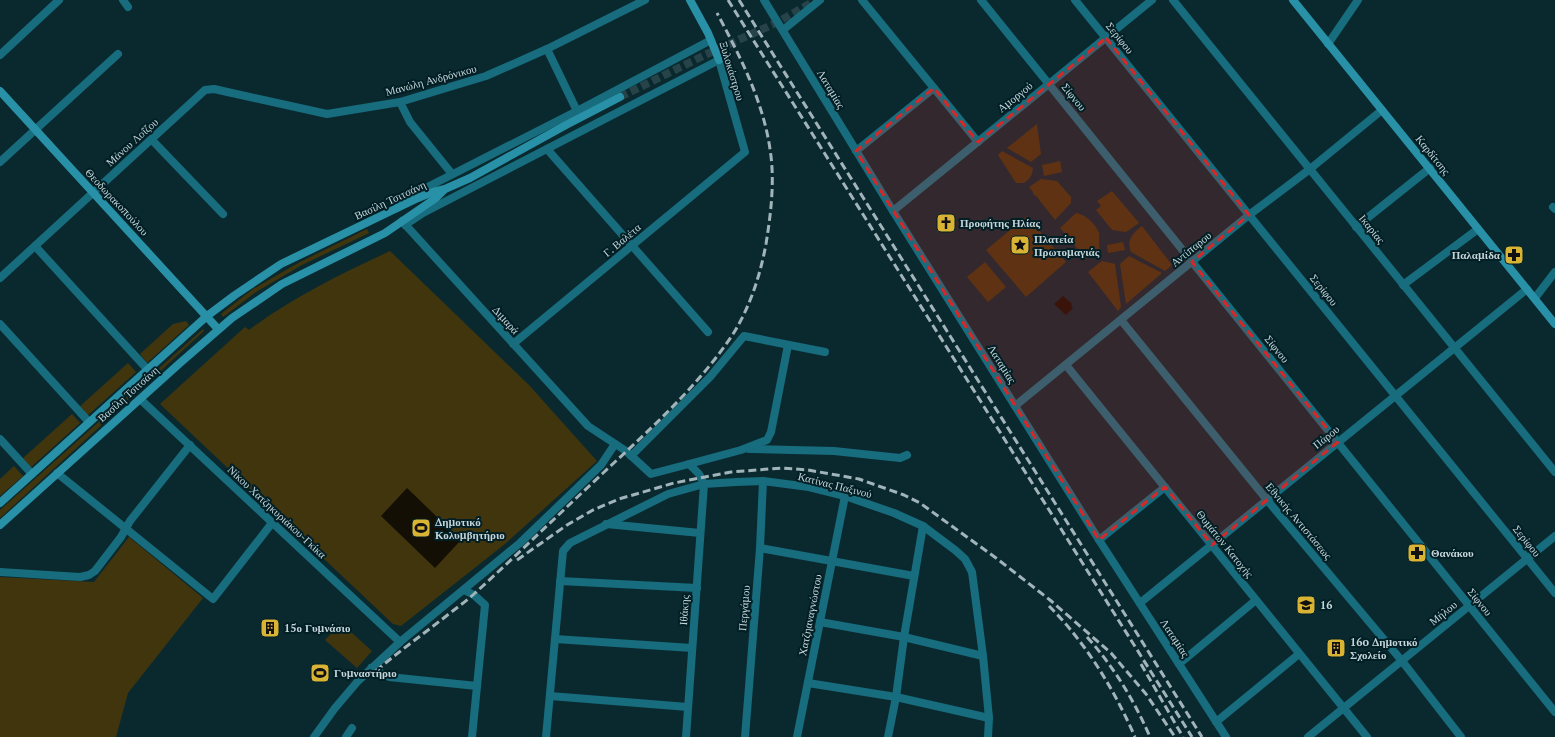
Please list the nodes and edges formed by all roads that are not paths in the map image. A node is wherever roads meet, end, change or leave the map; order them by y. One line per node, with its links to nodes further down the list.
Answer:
1 (59, 0): 19 (street)
2 (645, 0): 17 (street, Μανώλη Ανδρόνικου)
3 (690, 0): 15 (street, Ξυλοκάστρου)
4 (764, 0): 13 (street, Λαταμίας)
5 (820, 0): 13 (street)
6 (862, 0): 22 (street)
7 (982, 0): 21 (street, Σίφνου)
8 (1075, 0): 14 (street, Σερίφου)
9 (1152, 0): 14 (street, Αμοργού)
10 (1172, 0): 37 (street, Ικαρίας)
11 (1358, 0): 16 (street)
12 (1295, 1): 16 (street, Καρδίτσης)
13 (783, 30): 33 (street, Λαταμίας)
14 (1106, 38): 21 (street, Αμοργού); 44 (street, Σερίφου)
15 (711, 40): 20 (street, Ξυλοκάστρου); 27 (street)
16 (1328, 44): 28 (street, Καρδίτσης)
17 (547, 49): 26 (street, Μανώλη Ανδρόνικου); 27 (street)
18 (118, 54): 29 (street)
19 (0, 55)
20 (719, 60): 32 (street, Βασίλη Τσιτσάνη); 34 (street, Ξυλοκάστρου)
21 (1049, 84): 31 (street, Αμοργού); 50 (street, Σίφνου)
22 (934, 88): 31 (street); 33 (street)
23 (210, 89): 26 (street, Μανώλη Ανδρόνικου); 30 (street, Μάνου Λοΐζου)
24 (0, 91): 29 (street, Θεοδωρακοπούλου)
25 (620, 97): 39 (street)
26 (400, 102): 38 (street)
27 (577, 110): 38 (street)
28 (1382, 110): 36 (street, Καρδίτσης); 37 (street, Αντίπαρου)
29 (35, 130): 35 (street); 40 (street, Θεοδωρακοπούλου)
30 (152, 140): 40 (street, Μάνου Λοΐζου); 43 (street)
31 (978, 142): 42 (street, Αμοργού)
32 (547, 149): 45 (street, Βασίλη Τσιτσάνη); 48 (street)
33 (856, 151): 42 (street, Λαταμίας)
34 (745, 152): 48 (street, Γ. Βαλέτα)
35 (0, 162)
36 (1430, 168): 46 (street); 47 (street, Καρδίτσης)
37 (1310, 169): 44 (street, Αντίπαρου); 46 (street, Ικαρίας)
38 (452, 174): 41 (street)
39 (445, 189): 41 (street, Βασίλη Τσιτσάνη); 45 (street, Βασίλη Τσιτσάνη)
40 (94, 192): 49 (street, Μάνου Λοΐζου); 56 (street, Θεοδωρακοπούλου)
41 (396, 209): 56 (street, Βασίλη Τσιτσάνη)
42 (893, 211): 70 (street, Λαταμίας)
43 (223, 214)
44 (1249, 215): 50 (street, Αντίπαρου); 68 (street, Σερίφου)
45 (403, 223): 60 (street, Βασίλη Τσιτσάνη); 62 (street, Διμαρά)
46 (1356, 226): 53 (street, Ικαρίας)
47 (1478, 229): 53 (street); 54 (street, Καρδίτσης)
48 (632, 245): 61 (street); 62 (street, Γ. Βαλέτα)
49 (35, 246): 52 (street, Μάνου Λοΐζου); 67 (street)
50 (1192, 262): 57 (street, Αντίπαρου); 73 (street, Σίφνου)
51 (1555, 272): 55 (street)
52 (0, 278)
53 (1403, 285): 64 (street, Ικαρίας)
54 (1526, 289): 55 (street, Καρδίτσης); 64 (street, Πάρου)
55 (1535, 298): 59 (street, Καρδίτσης)
56 (206, 316): 60 (street, Θεοδωρακοπούλου); 67 (street, Βασίλη Τσιτσάνη)
57 (1121, 320): 66 (street, Αντίπαρου); 87 (street, Εθνικής Αντιστάσεως)
58 (0, 324): 71 (street)
59 (1555, 324)
60 (218, 329): 69 (street, Βασίλη Τσιτσάνη)
61 (708, 332)
62 (513, 344): 74 (street, Διμαρά)
63 (788, 345): 65 (street); 76 (street); 78 (street)
64 (1454, 348): 68 (street, Πάρου); 80 (street, Ικαρίας)
65 (824, 352)
66 (1066, 365): 70 (street, Αντίπαρου); 85 (street, Θυμάτων Κατοχής)
67 (148, 370): 71 (street, Βασίλη Τσιτσάνη)
68 (1395, 395): 73 (street, Πάρου); 99 (street, Σερίφου)
69 (140, 399): 75 (street, Νίκου Χατζηκυριάκου-Γκίκα); 81 (street, Βασίλη Τσιτσάνη)
70 (1015, 406): 96 (street, Λαταμίας)
71 (89, 422): 82 (street, Βασίλη Τσιτσάνη)
72 (0, 439): 82 (street)
73 (1338, 442): 87 (street, Πάρου); 109 (street, Σίφνου)
74 (615, 444): 78 (street, Διμαρά); 105 (street)
75 (190, 445): 89 (street, Νίκου Χατζηκυριάκου-Γκίκα); 93 (street)
76 (741, 450): 77 (street); 79 (street)
77 (907, 455)
78 (631, 456): 79 (street, Διμαρά)
79 (689, 464): 84 (street)
80 (1555, 472)
81 (57, 473): 91 (street, Βασίλη Τσιτσάνη); 93 (street)
82 (32, 474): 88 (street, Βασίλη Τσιτσάνη)
83 (763, 481): 84 (street, Κατίνας Παξινού); 86 (street, Κατίνας Παξινού); 98 (street, Περγάμου)
84 (704, 484): 90 (street, Κατίνας Παξινού); 94 (street, Ιθάκης)
85 (1165, 487): 96 (street); 97 (street, Θυμάτων Κατοχής)
86 (845, 496): 92 (street, Κατίνας Παξινού); 100 (street, Χατζηαναγνώστου)
87 (1267, 500): 97 (street, Πάρου); 117 (street, Εθνικής Αντιστάσεως)
88 (0, 503)
89 (272, 523): 93 (street); 113 (street, Νίκου Χατζηκυριάκου-Γκίκα)
90 (606, 524): 94 (street); 103 (street, Κατίνας Παξινού)
91 (0, 525)
92 (923, 526): 102 (street); 116 (street, Κατίνας Παξινού)
93 (126, 529): 101 (street)
94 (700, 533): 104 (street, Ιθάκης)
95 (1555, 536): 99 (street, Μήλου)
96 (1099, 540): 108 (street, Λαταμίας)
97 (1212, 545): 107 (street, Θυμάτων Κατοχής); 108 (street, Πάρου)
98 (760, 548): 100 (street); 135 (street, Περγάμου)
99 (1527, 559): 106 (street, Σερίφου); 109 (street, Μήλου)
100 (831, 562): 102 (street); 110 (street, Χατζηαναγνώστου)
101 (0, 572)
102 (914, 576): 111 (street)
103 (560, 581): 104 (street); 112 (street)
104 (697, 588): 114 (street, Ιθάκης)
105 (464, 590): 113 (street); 121 (street)
106 (1555, 593)
107 (1256, 600): 115 (street, Θυμάτων Κατοχής); 118 (street)
108 (1140, 603): 118 (street, Λαταμίας)
109 (1469, 606): 117 (street, Μήλου); 126 (street, Σίφνου)
110 (820, 622): 111 (street); 120 (street, Χατζηαναγνώστου)
111 (904, 637): 116 (street); 123 (street)
112 (555, 639): 114 (street); 122 (street)
113 (400, 642): 119 (street)
114 (692, 648): 124 (street, Ιθάκης)
115 (1299, 654): 125 (street, Θυμάτων Κατοχής); 128 (street)
116 (983, 656): 127 (street, Κατίνας Παξινού)
117 (1402, 661): 125 (street, Μήλου); 142 (street, Εθνικής Αντιστάσεως)
118 (1179, 664): 128 (street, Λαταμίας)
119 (371, 668): 121 (street); 130 (street)
120 (808, 683): 123 (street); 136 (street, Χατζηαναγνώστου)
121 (477, 686): 132 (street)
122 (550, 696): 124 (street); 133 (street)
123 (896, 697): 127 (street); 137 (street)
124 (688, 707): 134 (street, Ιθάκης)
125 (1344, 708): 140 (street, Μήλου); 141 (street, Θυμάτων Κατοχής)
126 (1555, 712)
127 (989, 718): 138 (street, Κατίνας Παξινού)
128 (1216, 722): 139 (street, Λαταμίας)
129 (352, 728): 131 (street)
130 (314, 737)
131 (346, 737)
132 (472, 737)
133 (546, 737)
134 (686, 737)
135 (745, 737)
136 (797, 737)
137 (888, 737)
138 (988, 737)
139 (1226, 737)
140 (1308, 737)
141 (1367, 737)
142 (1461, 737)

